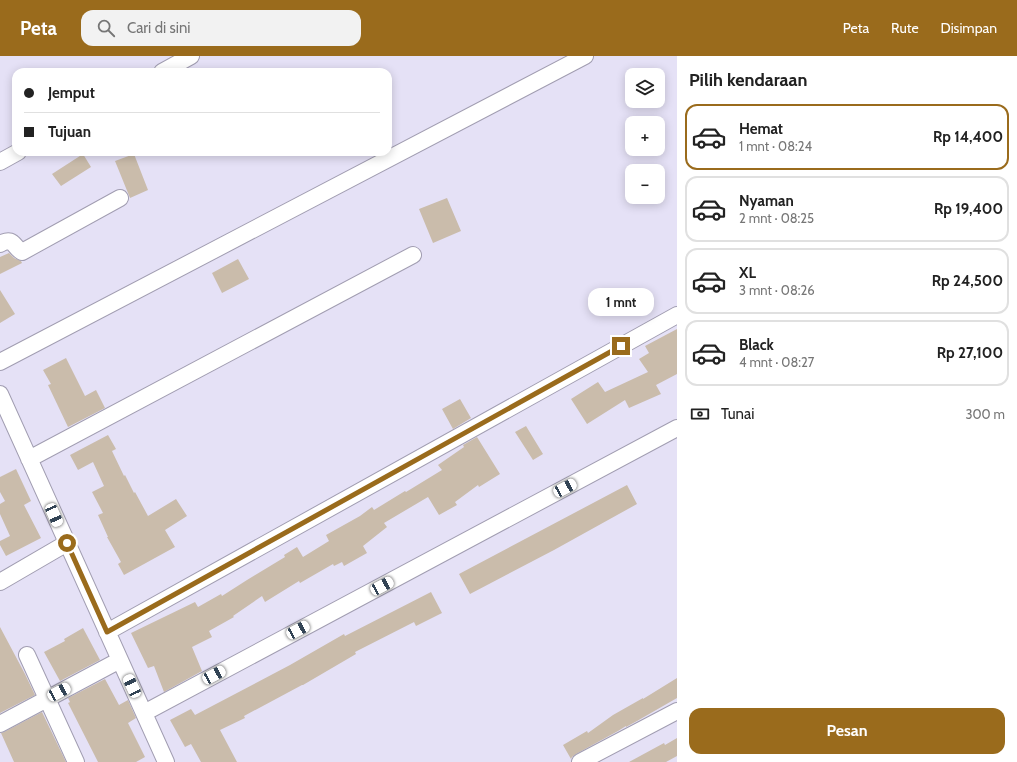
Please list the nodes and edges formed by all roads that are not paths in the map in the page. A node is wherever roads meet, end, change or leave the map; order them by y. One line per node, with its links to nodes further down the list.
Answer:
1 (191, 56): 3 (street)
2 (585, 56): 10 (street)
3 (169, 68)
4 (12, 155): 5 (street)
5 (0, 162)
6 (120, 198): 7 (street)
7 (0, 244)
8 (412, 255): 13 (street)
9 (677, 315): 16 (street)
10 (0, 362)
11 (0, 394): 13 (street)
12 (677, 428): 21 (street)
13 (29, 459): 14 (street)
14 (67, 543): 15 (street); 16 (street)
15 (0, 582)
16 (107, 632): 18 (street)
17 (27, 656): 19 (street)
18 (120, 660): 19 (street); 21 (street)
19 (47, 699): 22 (street); 23 (street)
20 (677, 711): 25 (street)
21 (144, 713): 24 (street)
22 (0, 724)
23 (76, 762)
24 (166, 762)
25 (580, 762)

